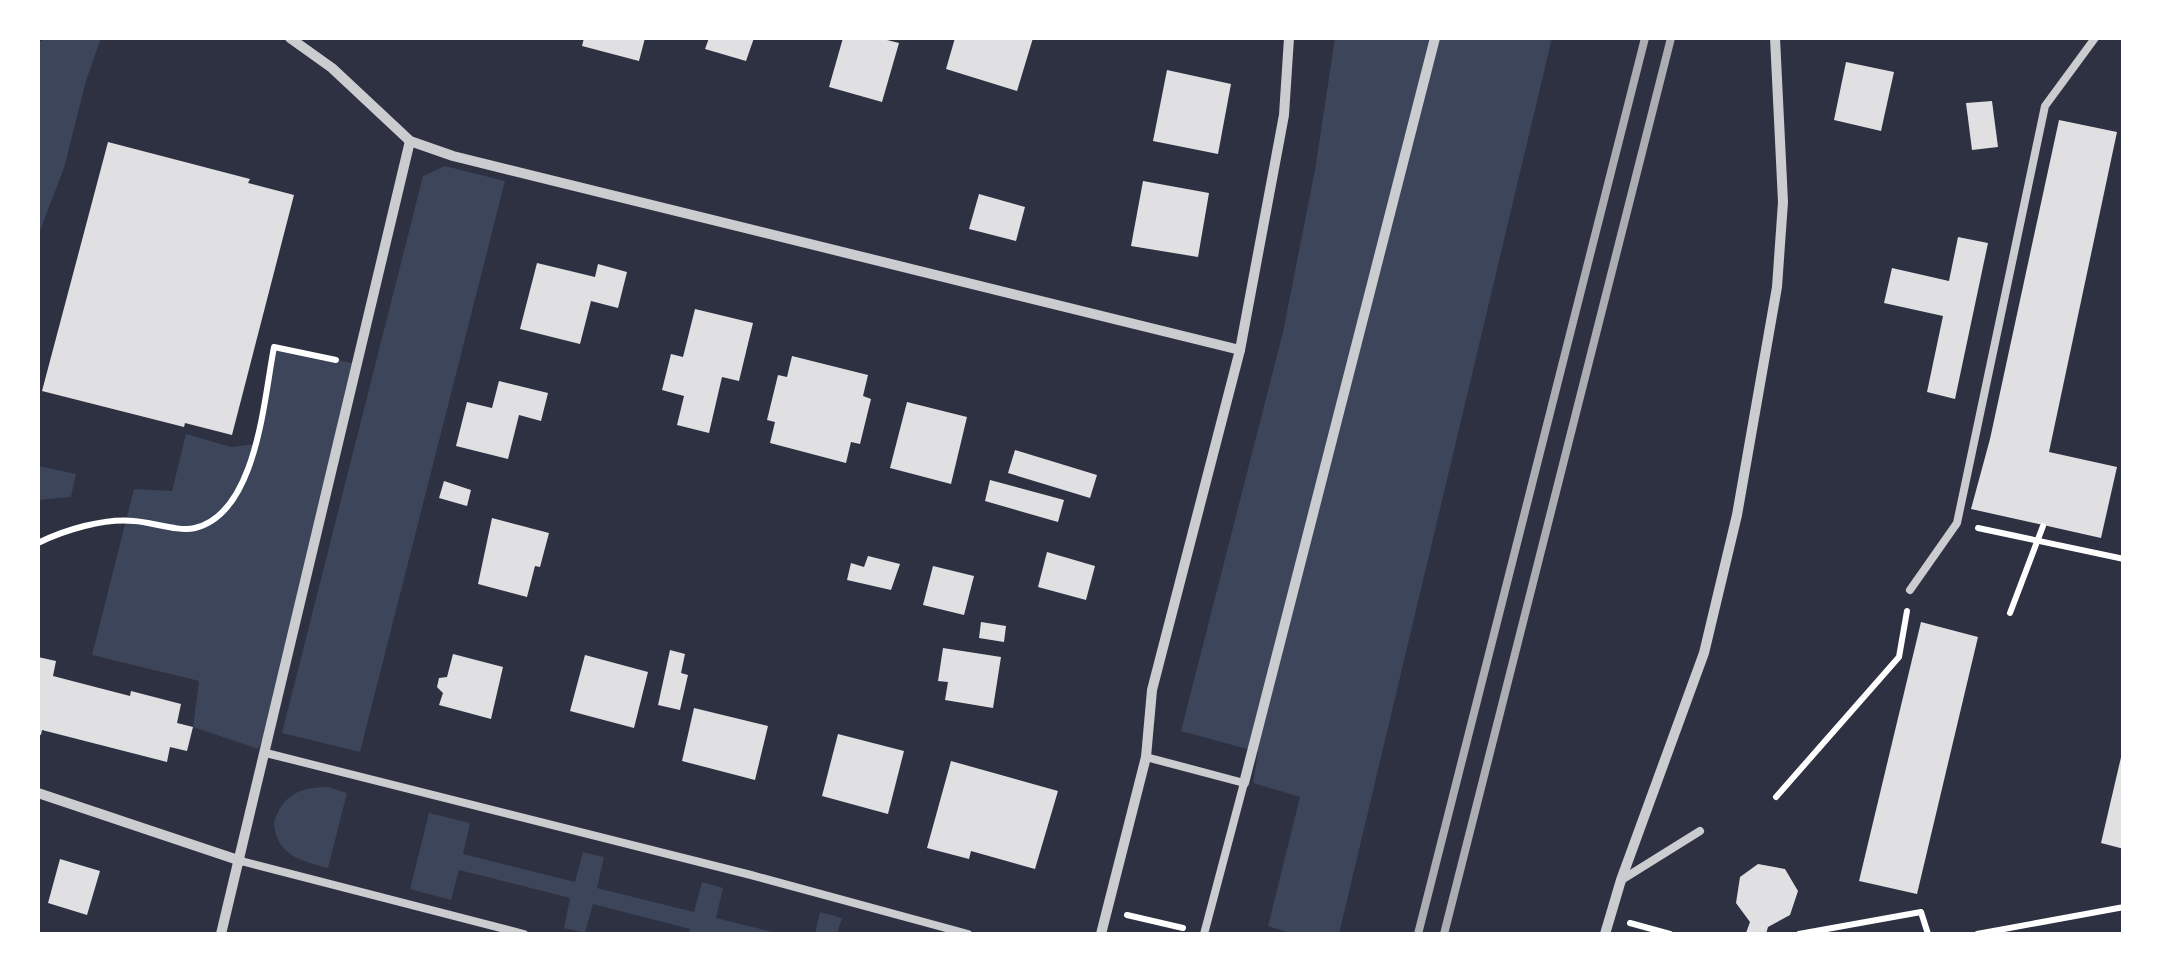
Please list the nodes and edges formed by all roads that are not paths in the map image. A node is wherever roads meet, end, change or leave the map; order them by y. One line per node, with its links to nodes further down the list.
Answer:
1 (290, 38): 6 (street)
2 (1290, 38): 7 (street)
3 (1435, 38): 11 (street)
4 (1775, 38): 15 (street)
5 (2095, 38): 8 (lane)
6 (410, 140): 7 (street); 9 (street)
7 (1240, 350): 10 (street)
8 (1910, 590)
9 (266, 752): 14 (street); 19 (lane)
10 (1146, 756): 11 (lane); 20 (street)
11 (1244, 783): 16 (lane)
12 (38, 793): 14 (street)
13 (1700, 831): 15 (lane)
14 (241, 860): 17 (street); 18 (lane)
15 (1620, 880): 21 (street)
16 (1204, 933)
17 (221, 934)
18 (524, 934)
19 (968, 934)
20 (1100, 934)
21 (1604, 934)

